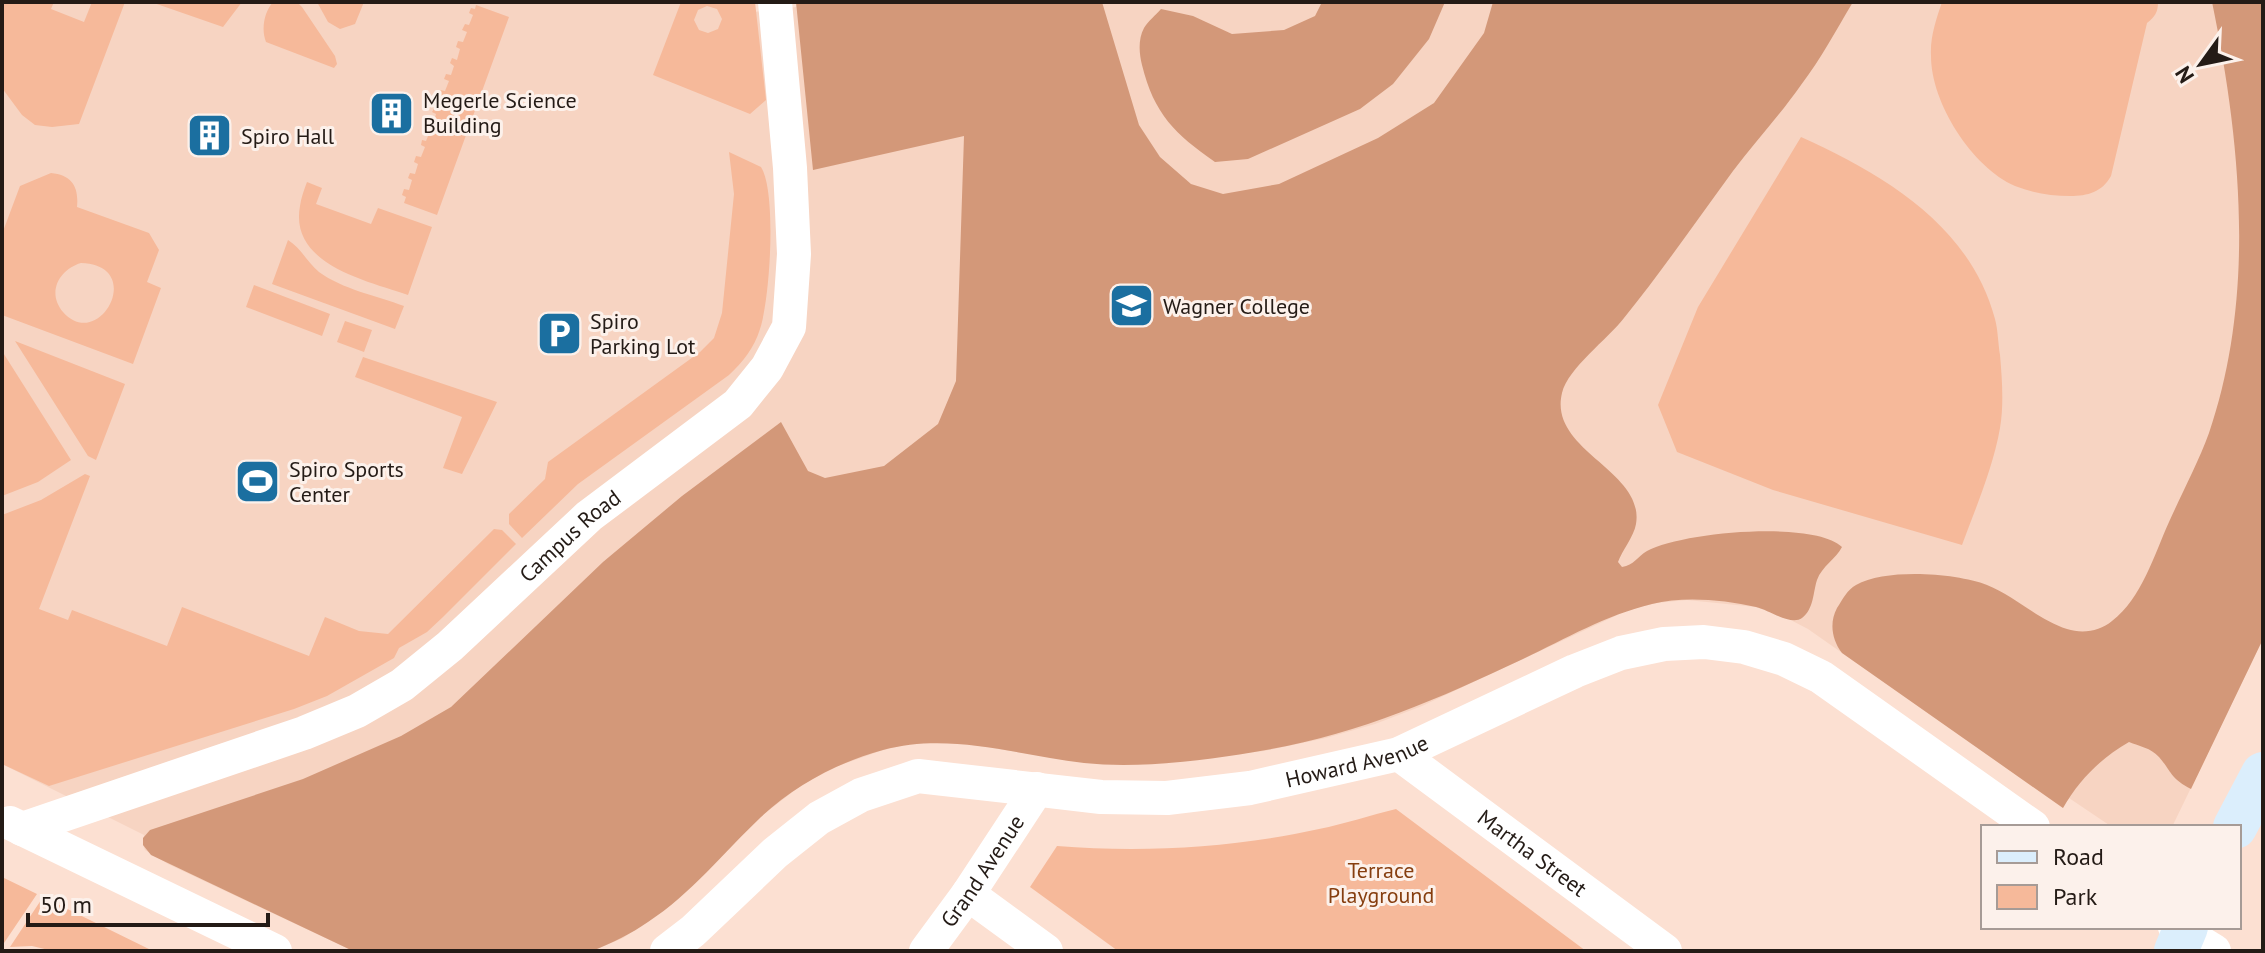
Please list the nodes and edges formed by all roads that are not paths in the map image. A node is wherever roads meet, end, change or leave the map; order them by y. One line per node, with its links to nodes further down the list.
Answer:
1 (775, 2): 5 (street, Campus Road)
2 (1399, 754): 4 (street, Howard Avenue); 6 (street, Howard Avenue); 13 (street, Martha Street)
3 (2263, 774): 7 (main road)
4 (1037, 789): 8 (street, Grand Avenue); 10 (street, Howard Avenue)
5 (12, 824): 9 (street)
6 (2030, 825)
7 (2236, 825)
8 (968, 894): 11 (street, Grand Avenue); 12 (street)
9 (275, 951)
10 (667, 951)
11 (926, 951)
12 (1046, 951)
13 (1665, 951)

